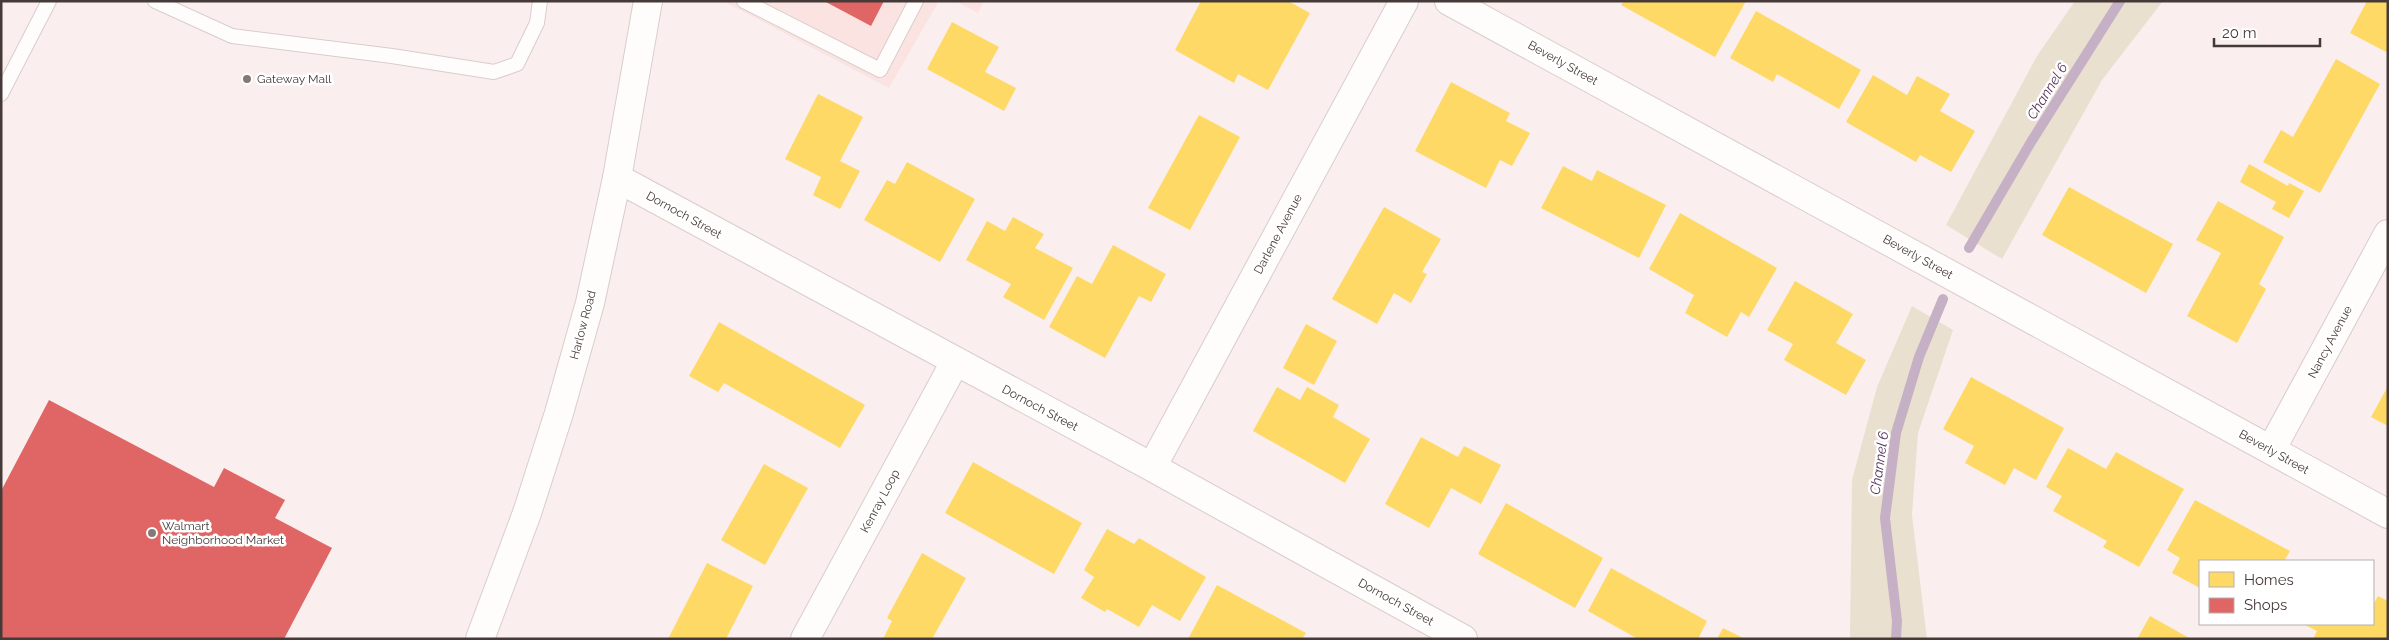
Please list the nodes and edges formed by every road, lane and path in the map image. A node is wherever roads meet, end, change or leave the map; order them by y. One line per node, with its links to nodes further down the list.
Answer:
1 (50, 1): 9 (lane)
2 (155, 1): 3 (lane)
3 (540, 1)
4 (648, 1): 10 (street, Harlow Road)
5 (744, 1): 6 (lane)
6 (916, 1)
7 (1404, 1): 14 (street, Darlene Avenue)
8 (1449, 1): 13 (street, Beverly Street)
9 (1, 94)
10 (617, 178): 12 (street, Dornoch Street); 16 (street, Harlow Road)
11 (2388, 234): 13 (street, Nancy Avenue)
12 (954, 362): 14 (street, Dornoch Street); 17 (street, Kenray Loop)
13 (2272, 450): 15 (street, Beverly Street)
14 (1152, 467): 18 (street, Dornoch Street)
15 (2388, 514)
16 (480, 639)
17 (804, 639)
18 (1463, 639)

